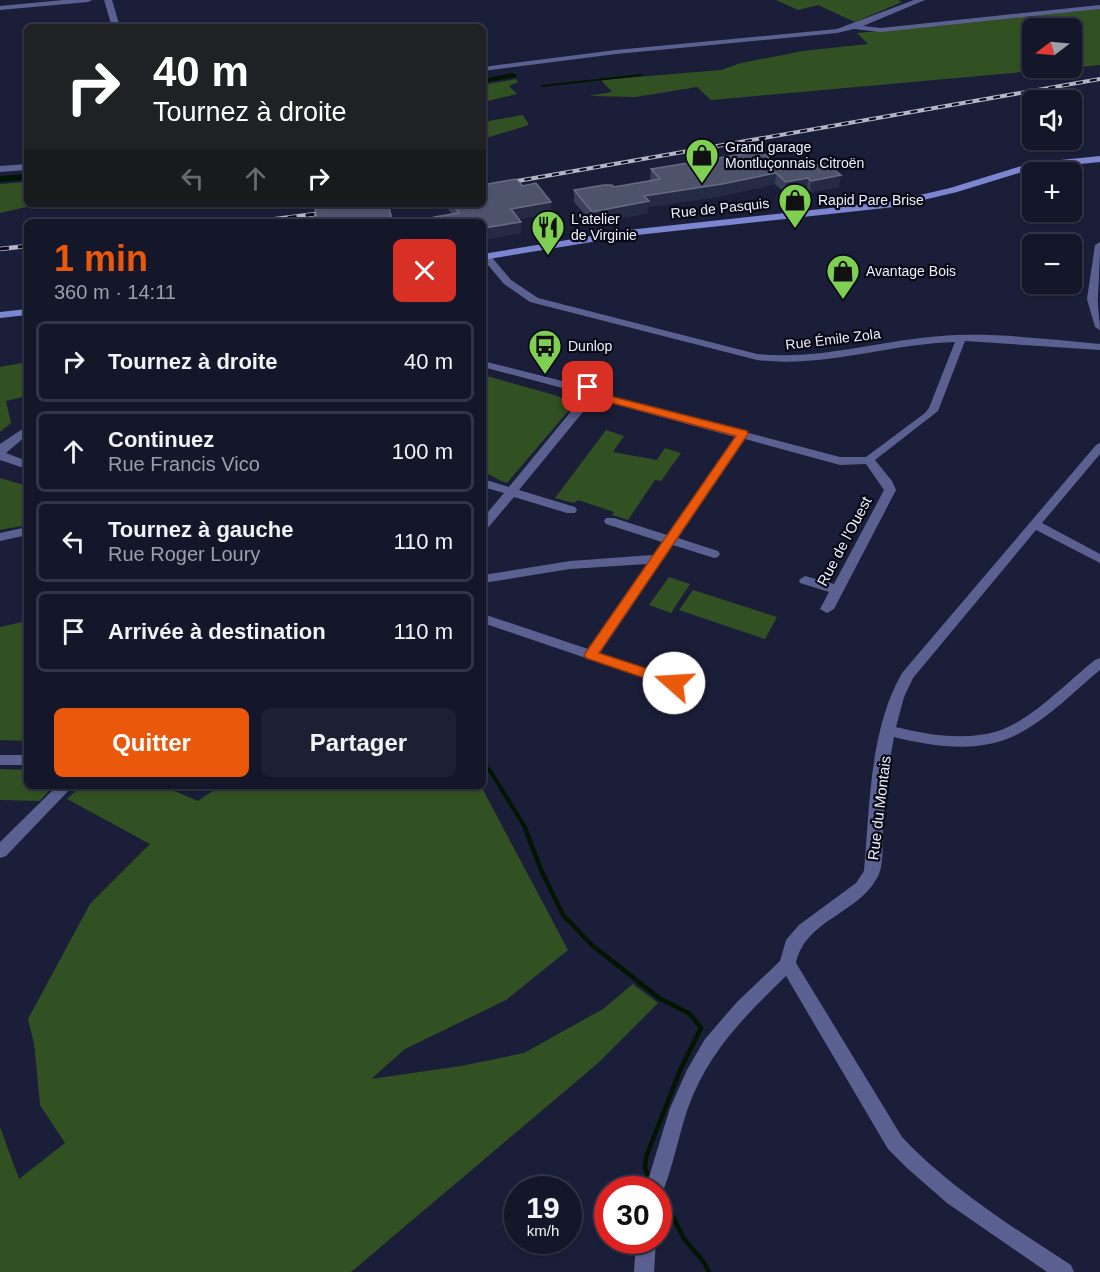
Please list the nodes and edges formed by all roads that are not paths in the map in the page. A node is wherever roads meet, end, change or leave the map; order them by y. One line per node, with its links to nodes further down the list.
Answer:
1 (88, 0): 5 (street)
2 (108, 0): 6 (street)
3 (921, 0): 7 (street)
4 (1100, 7): 7 (street)
5 (0, 8)
6 (115, 24)
7 (853, 27): 8 (street)
8 (486, 69)
9 (1100, 159): 13 (main road, Rue de Pasquis)
10 (24, 167): 11 (street)
11 (0, 169)
12 (1100, 245): 15 (street)
13 (486, 257)
14 (486, 258): 19 (street, Rue Émile Zola)
15 (1096, 300): 18 (street)
16 (24, 312): 17 (main road)
17 (0, 315)
18 (1100, 327)
19 (961, 339): 20 (street, Rue Émile Zola); 28 (street)
20 (1100, 347)
21 (486, 365): 23 (street)
22 (486, 372): 23 (street)
23 (578, 396): 25 (street); 31 (street)
24 (24, 431): 27 (street)
25 (743, 434): 28 (street); 38 (street)
26 (1100, 447): 35 (street, Rue du Montais)
27 (0, 453): 29 (street)
28 (869, 460): 44 (street, Rue de l'Ouest)
29 (24, 464)
30 (486, 484): 31 (street)
31 (512, 492): 32 (street); 34 (street)
32 (571, 510)
33 (610, 521): 38 (street)
34 (486, 522)
35 (1034, 524): 41 (street); 50 (street, Rue du Montais)
36 (24, 532): 37 (street)
37 (0, 537)
38 (669, 539): 39 (street); 40 (street)
39 (714, 554)
40 (656, 559): 42 (street); 47 (street)
41 (1100, 559)
42 (486, 579)
43 (805, 579): 44 (street)
44 (837, 590): 45 (street, Rue de l'Ouest)
45 (827, 609)
46 (486, 619): 47 (street)
47 (591, 655): 49 (street)
48 (1100, 663): 50 (street)
49 (674, 683)
50 (889, 730): 55 (street, Rue du Montais)
51 (0, 760): 52 (street)
52 (24, 760)
53 (63, 789): 54 (street)
54 (0, 852)
55 (788, 964): 56 (street); 59 (street)
56 (658, 1176)
57 (645, 1254): 58 (street)
58 (644, 1272)
59 (1064, 1272)

